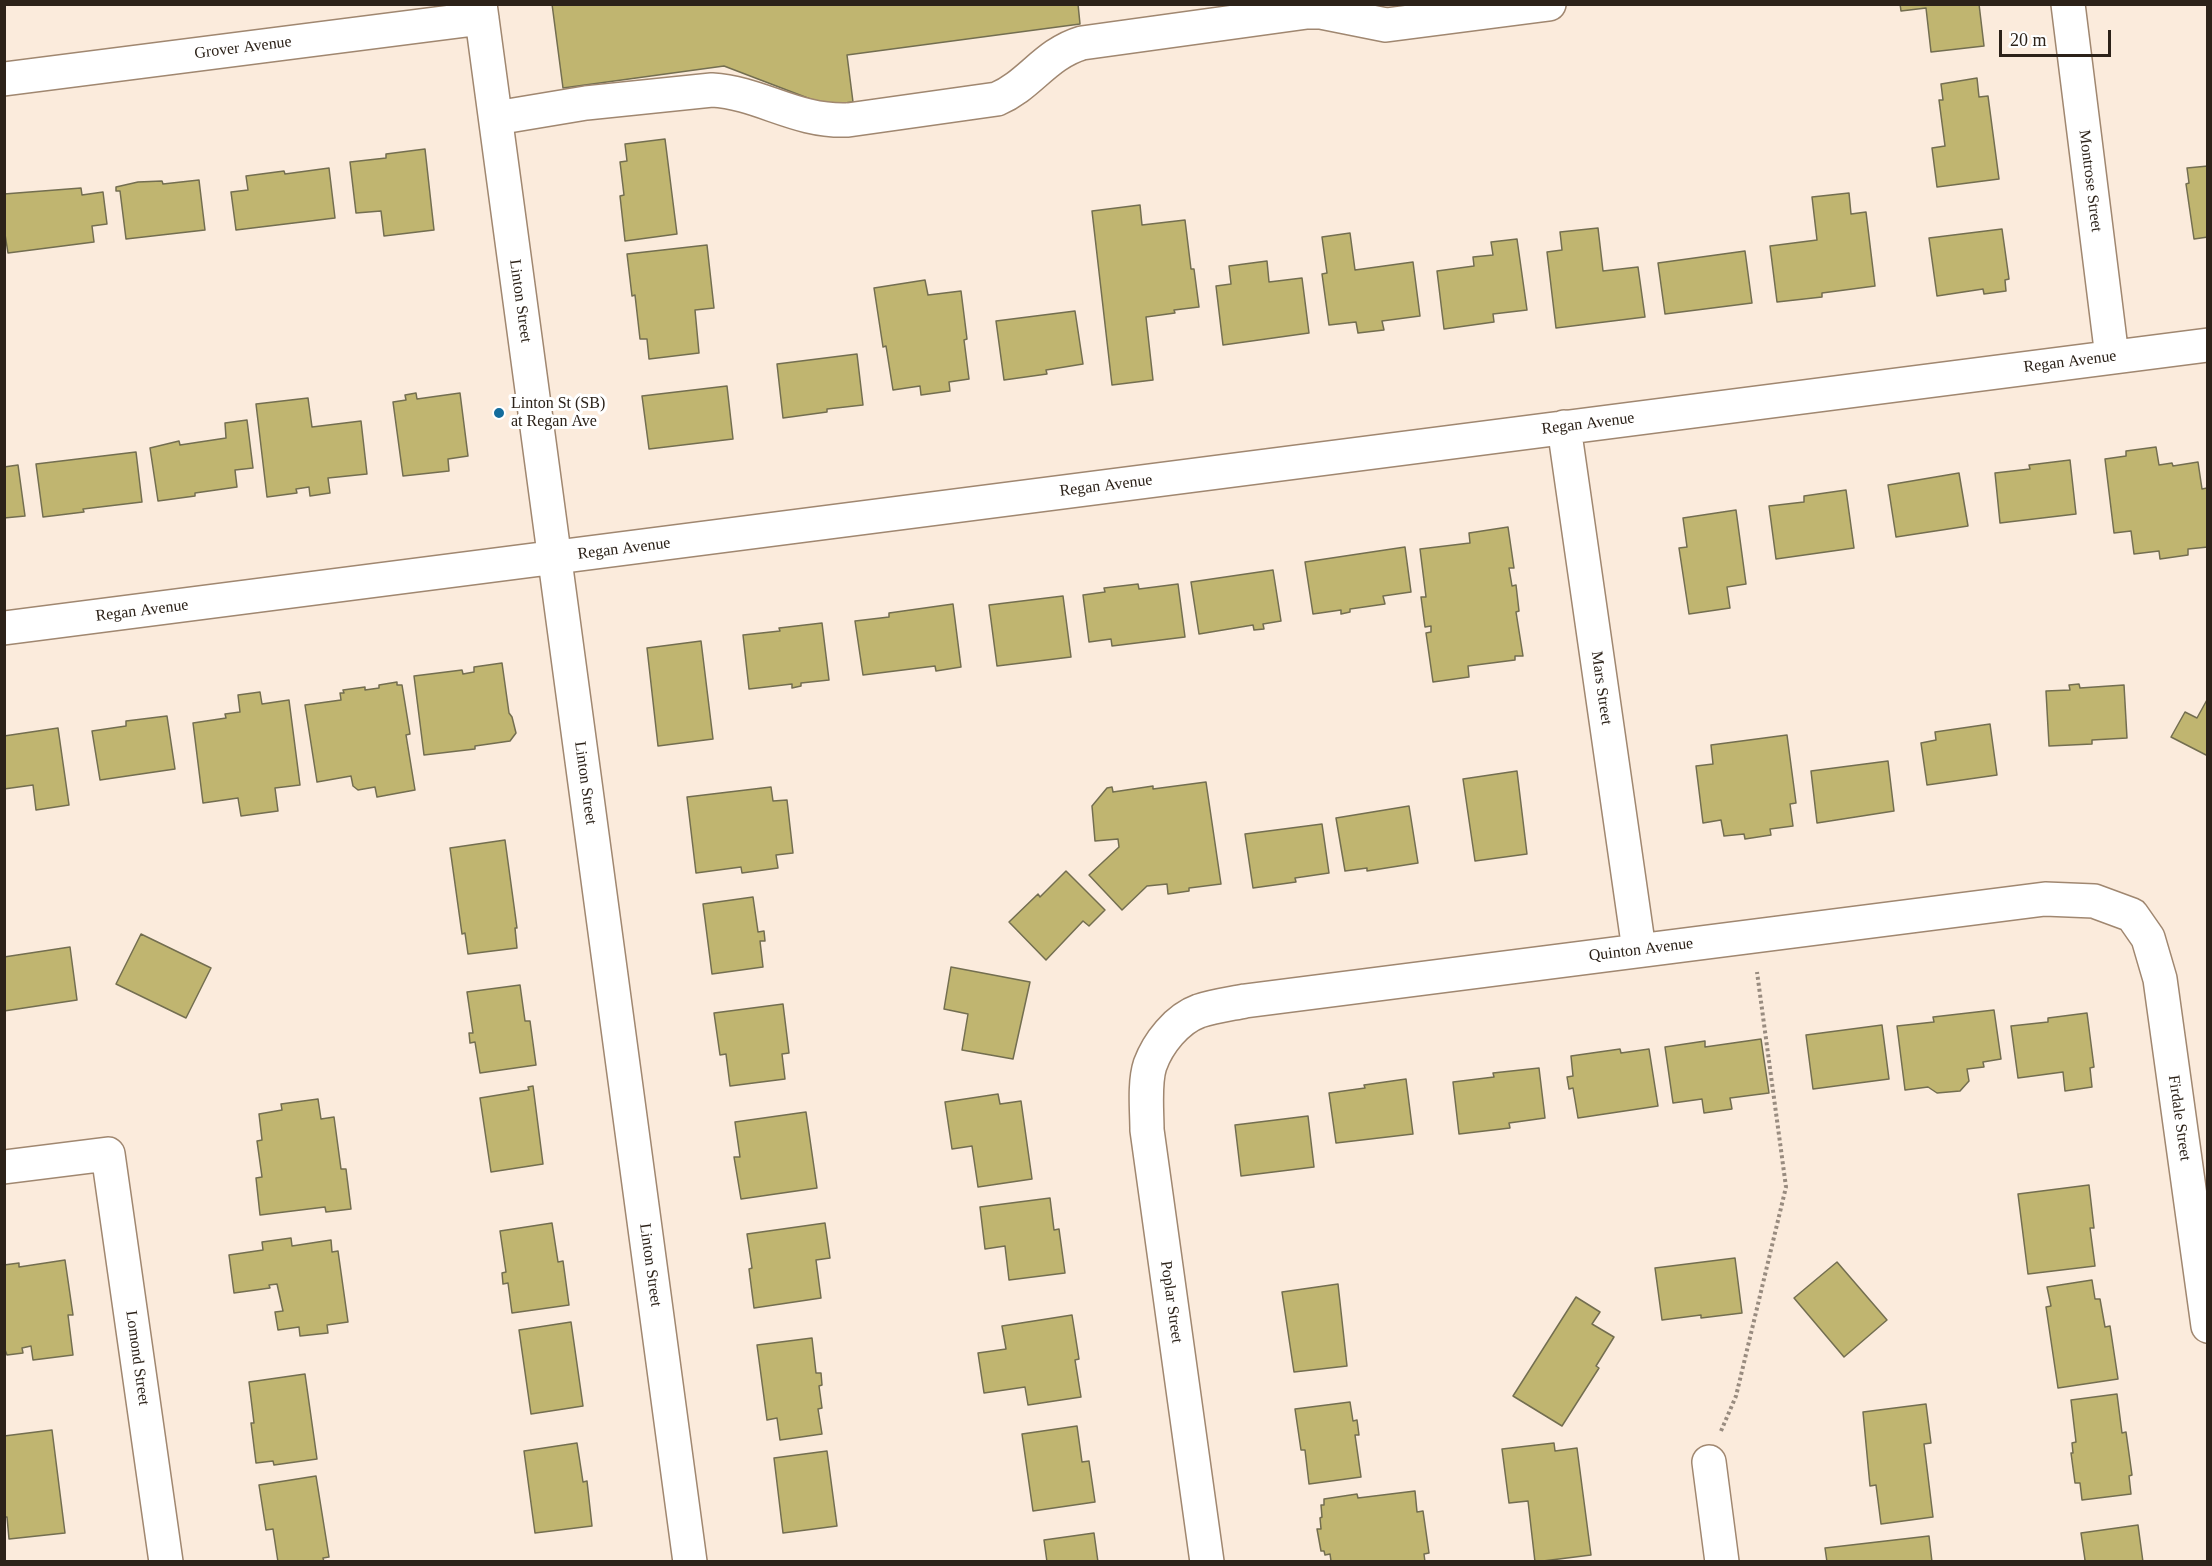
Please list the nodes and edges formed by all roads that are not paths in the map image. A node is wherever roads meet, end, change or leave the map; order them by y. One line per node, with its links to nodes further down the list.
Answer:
1 (1550, 4): 5 (street)
2 (2068, 4): 7 (street, Montrose Street)
3 (481, 11): 4 (street, Grover Avenue); 5 (street, Linton Street)
4 (4, 79)
5 (496, 117): 9 (street, Linton Street)
6 (2208, 345): 7 (street, Regan Avenue)
7 (2112, 357): 8 (street, Regan Avenue)
8 (1564, 426): 9 (street, Regan Avenue); 12 (street, Mars Street)
9 (555, 558): 10 (street, Regan Avenue); 18 (street, Linton Street)
10 (4, 628)
11 (2132, 915): 12 (street, Quinton Avenue); 15 (street, Firdale Street)
12 (1639, 950): 13 (street, Quinton Avenue)
13 (1161, 1045): 19 (street, Poplar Street)
14 (4, 1167): 17 (street, Lomond Street)
15 (2208, 1326)
16 (1709, 1462): 20 (street)
17 (166, 1562)
18 (690, 1562)
19 (1208, 1562)
20 (1722, 1562)

